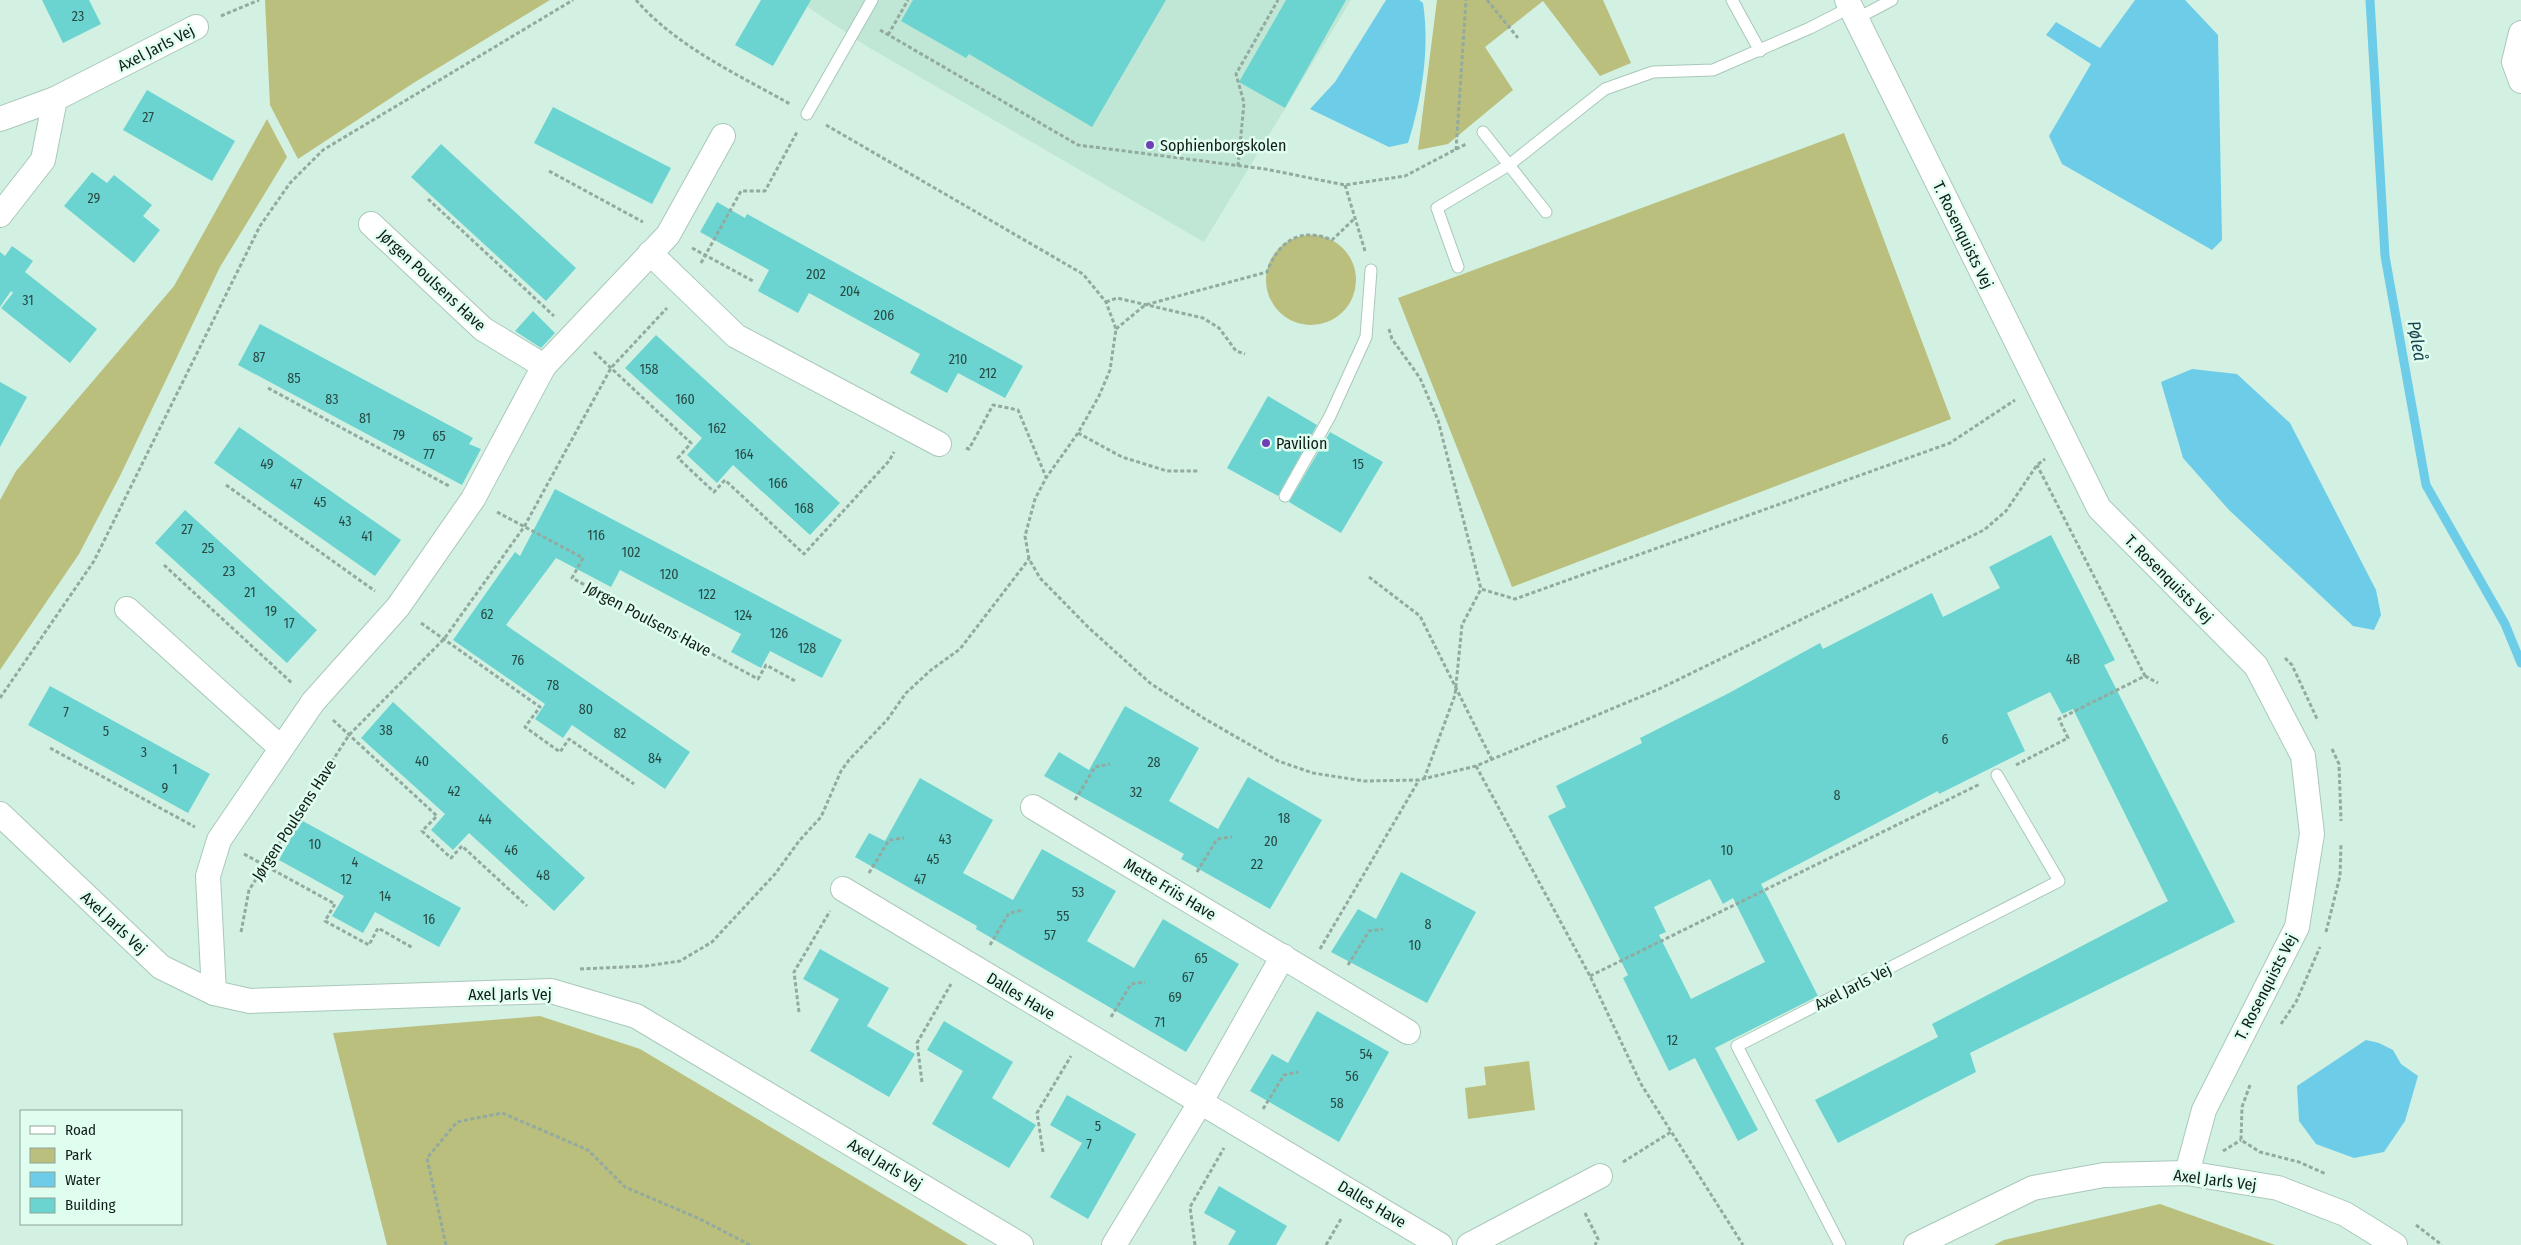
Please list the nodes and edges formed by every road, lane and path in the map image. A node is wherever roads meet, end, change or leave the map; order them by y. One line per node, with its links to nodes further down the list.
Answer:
1 (259, 0): 12 (path, Axel Jarls Vej)
2 (573, 0): 74 (path)
3 (872, 0): 11 (lane)
4 (908, 0): 14 (path)
5 (1278, 0): 25 (path)
6 (1466, 0): 23 (path)
7 (1487, 0): 15 (path)
8 (1732, 0): 16 (lane)
9 (1892, 0): 10 (lane)
10 (1851, 9): 16 (lane); 50 (street, T. Rosenquists Vej)
11 (861, 19): 14 (path); 19 (lane)
12 (196, 28): 18 (street, Axel Jarls Vej)
13 (2521, 33): 17 (street)
14 (888, 35): 25 (path)
15 (1518, 38)
16 (1760, 51): 24 (lane)
17 (2521, 81)
18 (55, 99): 20 (street, Axel Jarls Vej); 30 (street)
19 (807, 114): 36 (path)
20 (0, 119)
21 (1483, 132): 23 (path); 24 (lane)
22 (723, 136): 35 (street)
23 (1456, 150): 27 (path)
24 (1509, 165): 29 (lane); 37 (lane)
25 (1238, 166): 27 (path)
26 (549, 171): 33 (path)
27 (1345, 185): 31 (path)
28 (428, 199): 46 (path)
29 (1546, 212)
30 (0, 215)
31 (1355, 218): 39 (path); 42 (path)
32 (371, 224): 48 (street, Jørgen Poulsens Have)
33 (651, 226)
34 (688, 246): 36 (path)
35 (650, 252): 46 (street); 52 (street)
36 (705, 255): 38 (path); 40 (path)
37 (1458, 268)
38 (697, 269)
39 (1371, 270): 59 (lane)
40 (753, 281)
41 (1106, 302): 42 (path)
42 (1145, 305): 45 (path); 47 (path)
43 (668, 307): 49 (path, Jørgen Poulsens Have)
44 (1387, 321): 65 (path)
45 (1116, 329)
46 (574, 334): 48 (street); 49 (path)
47 (1244, 354)
48 (544, 366): 60 (street)
49 (611, 368): 52 (path); 61 (path, Jørgen Poulsens Have)
50 (2037, 386): 65 (path); 119 (street, T. Rosenquists Vej)
51 (268, 388): 60 (path, Jørgen Poulsens Have)
52 (907, 427): 54 (street)
53 (1078, 433): 56 (path)
54 (939, 444): 57 (path)
55 (2037, 466): 70 (path)
56 (1198, 471)
57 (1046, 478)
58 (226, 485): 66 (path)
59 (1285, 496)
60 (473, 499): 61 (path, Jørgen Poulsens Have); 66 (street)
61 (524, 527): 68 (path, Jørgen Poulsens Have); 71 (path, Jørgen Poulsens Have)
62 (1029, 559): 106 (path)
63 (164, 565): 75 (path)
64 (1369, 577): 73 (path)
65 (1481, 589): 73 (path)
66 (398, 607): 68 (path); 75 (street)
67 (127, 610): 78 (street)
68 (444, 640): 77 (path, Jørgen Poulsens Have); 84 (path)
69 (2278, 651): 76 (path)
70 (2145, 676): 72 (path); 83 (path)
71 (796, 682)
72 (2158, 683)
73 (1455, 689): 80 (path); 102 (path)
74 (0, 698)
75 (313, 702): 77 (path); 78 (street)
76 (2319, 723)
77 (349, 735): 94 (path); 98 (path, Jørgen Poulsens Have)
78 (281, 748): 107 (street)
79 (2331, 748): 87 (path)
80 (1492, 760)
81 (1110, 764): 88 (path)
82 (1476, 766): 103 (path)
83 (1998, 775): 103 (path); 133 (lane, Axel Jarls Vej)
84 (634, 784)
85 (1033, 807): 88 (street, Mette Friis Have)
86 (0, 814): 107 (street, Axel Jarls Vej)
87 (2341, 823)
88 (1061, 824): 93 (street, Mette Friis Have)
89 (1232, 837): 93 (path)
90 (904, 838): 92 (path)
91 (2340, 841): 97 (path)
92 (849, 893): 101 (street, Dalles Have); 108 (path)
93 (1182, 896): 100 (street, Mette Friis Have)
94 (527, 906)
95 (1024, 910): 101 (path)
96 (1383, 929): 105 (path)
97 (2326, 935)
98 (239, 938)
99 (2322, 943): 110 (path)
100 (1283, 956): 102 (street, Mette Friis Have); 115 (street)
101 (969, 966): 111 (street, Dalles Have); 114 (path)
102 (1306, 971): 105 (street, Mette Friis Have)
103 (1590, 976): 117 (path)
104 (1145, 982): 111 (path)
105 (1335, 988): 109 (street, Mette Friis Have)
106 (551, 991): 107 (street, Axel Jarls Vej); 126 (street, Axel Jarls Vej)
107 (214, 993)
108 (799, 1012)
109 (1408, 1032)
110 (2276, 1032)
111 (1090, 1037): 115 (street, Dalles Have); 118 (path)
112 (1298, 1072): 116 (path)
113 (2251, 1081): 121 (path)
114 (922, 1082)
115 (1200, 1102): 116 (street, Dalles Have); 127 (street)
116 (1244, 1127): 128 (path); 129 (street, Dalles Have)
117 (1672, 1132): 120 (path); 132 (path)
118 (1043, 1152)
119 (2187, 1172): 134 (street, Axel Jarls Vej); 135 (street, Axel Jarls Vej)
120 (1600, 1176): 122 (street)
121 (2334, 1178)
122 (1573, 1191): 130 (street); 131 (path)
123 (2414, 1225): 136 (path)
124 (446, 1245): 125 (path)
125 (750, 1245)
126 (1021, 1245)
127 (1114, 1245)
128 (1195, 1245)
129 (1440, 1245)
130 (1469, 1245)
131 (1595, 1245)
132 (1743, 1245)
133 (1840, 1245)
134 (1916, 1245)
135 (2395, 1245)
136 (2442, 1245)

